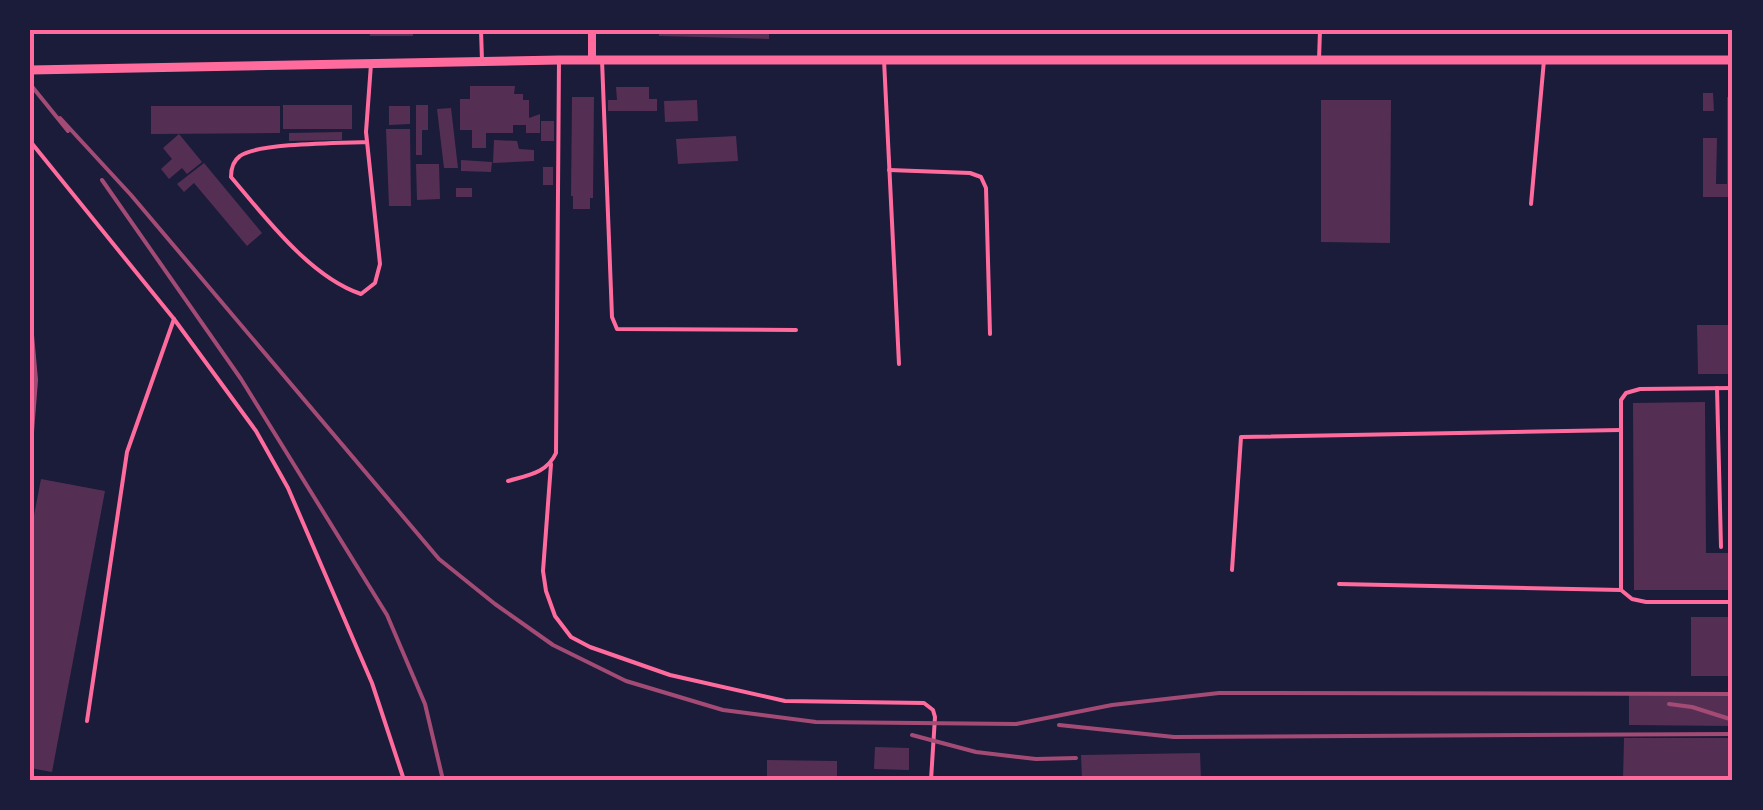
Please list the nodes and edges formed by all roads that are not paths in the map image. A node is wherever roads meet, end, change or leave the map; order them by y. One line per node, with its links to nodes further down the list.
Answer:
1 (481, 30): 10 (lane)
2 (592, 30): 5 (street)
3 (1320, 30): 7 (lane)
4 (559, 60): 5 (street); 10 (street); 24 (lane)
5 (597, 60): 6 (street); 18 (lane)
6 (884, 60): 7 (street); 15 (lane)
7 (1319, 60): 8 (street)
8 (1544, 60): 9 (street); 16 (lane)
9 (1733, 60)
10 (482, 61): 11 (street)
11 (371, 64): 12 (street); 14 (lane)
12 (30, 70)
13 (30, 140): 17 (lane)
14 (367, 142): 14 (lane)
15 (889, 170): 19 (lane); 20 (lane)
16 (1531, 204)
17 (174, 319): 31 (lane); 32 (lane)
18 (796, 330)
19 (990, 334)
20 (899, 364)
21 (1717, 388): 22 (lane); 23 (lane); 26 (lane)
22 (1733, 388)
23 (1622, 430): 27 (lane); 29 (lane)
24 (551, 464): 25 (lane); 33 (lane)
25 (508, 481)
26 (1721, 548)
27 (1232, 570)
28 (1339, 584): 29 (lane)
29 (1621, 590): 30 (lane)
30 (1733, 602)
31 (88, 721)
32 (404, 780)
33 (931, 780)

